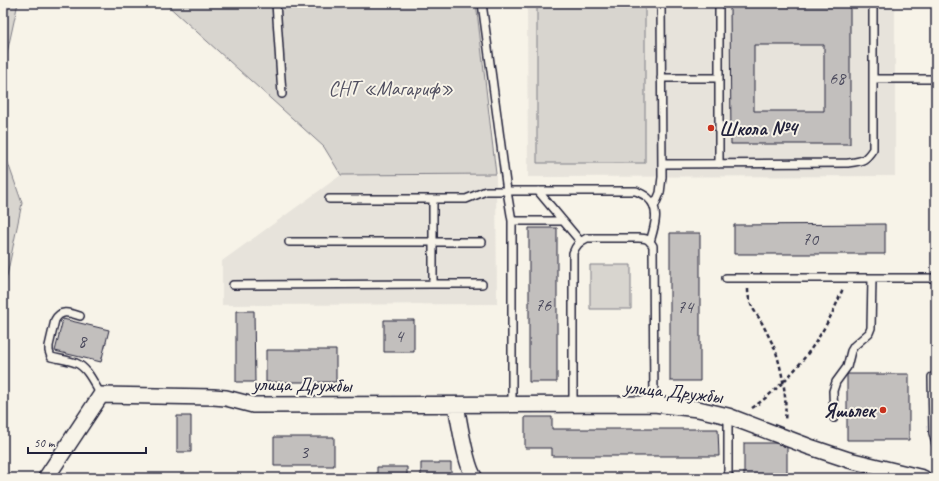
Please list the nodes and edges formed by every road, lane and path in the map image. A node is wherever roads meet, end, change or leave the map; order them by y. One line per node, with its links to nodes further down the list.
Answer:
1 (276, 3): 10 (lane)
2 (482, 3): 13 (lane)
3 (661, 3): 6 (lane)
4 (719, 3): 7 (lane)
5 (873, 3): 8 (lane)
6 (661, 78): 7 (lane); 11 (lane)
7 (719, 78): 12 (lane)
8 (873, 79): 9 (lane); 12 (lane)
9 (936, 79)
10 (282, 94)
11 (662, 164): 12 (lane); 17 (lane)
12 (719, 164)
13 (507, 191): 14 (lane); 16 (lane); 18 (lane)
14 (538, 191): 17 (lane); 19 (lane)
15 (329, 199): 16 (lane)
16 (433, 199): 22 (lane)
17 (654, 207): 24 (lane)
18 (512, 221): 19 (lane); 39 (lane)
19 (563, 221): 20 (lane)
20 (580, 241): 24 (lane); 40 (lane)
21 (289, 242): 22 (lane)
22 (433, 242): 23 (lane); 30 (lane)
23 (482, 242)
24 (650, 242): 37 (lane)
25 (726, 278): 26 (lane)
26 (748, 278): 27 (lane); 35 (path)
27 (847, 278): 28 (lane); 35 (path)
28 (872, 278): 29 (lane); 42 (lane)
29 (936, 278)
30 (433, 284): 31 (lane); 32 (lane)
31 (482, 284)
32 (233, 285)
33 (80, 316): 36 (lane)
34 (932, 377): 44 (lane)
35 (784, 382): 41 (path); 43 (path)
36 (101, 395): 38 (street, улица Дружбы); 45 (street)
37 (654, 404): 40 (street, улица Дружбы); 41 (street, улица Дружбы)
38 (456, 405): 39 (street, улица Дружбы); 46 (street)
39 (512, 405): 40 (street, улица Дружбы)
40 (573, 405)
41 (732, 417): 43 (street, улица Дружбы); 47 (lane)
42 (834, 418)
43 (784, 438): 48 (street, улица Дружбы)
44 (936, 444)
45 (46, 478)
46 (475, 478)
47 (728, 478)
48 (923, 478)

